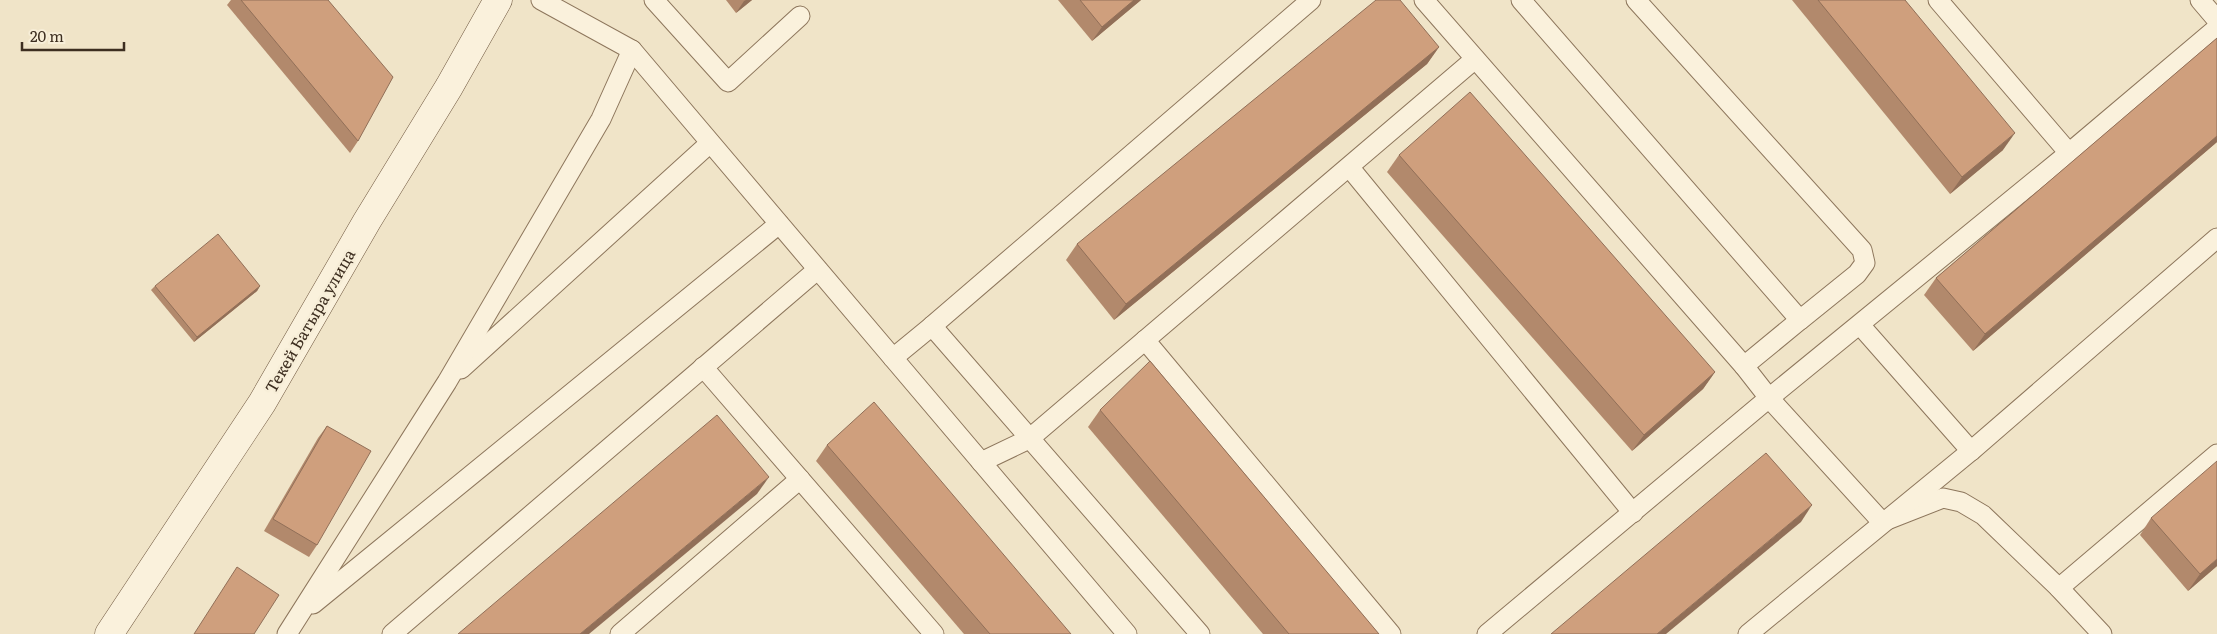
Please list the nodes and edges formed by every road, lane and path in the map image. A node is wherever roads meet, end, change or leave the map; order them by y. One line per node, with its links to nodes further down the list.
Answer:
1 (498, 0): 39 (street, Текей Батыра улица)
2 (541, 0): 13 (lane)
3 (654, 0): 10 (lane)
4 (1311, 0): 23 (lane)
5 (1424, 0): 14 (lane)
6 (1521, 0): 21 (lane)
7 (1636, 0): 21 (lane)
8 (1938, 0): 16 (lane)
9 (2200, 0): 11 (lane)
10 (800, 16)
11 (2217, 20)
12 (2217, 28): 16 (lane)
13 (632, 50): 15 (lane); 28 (lane)
14 (1476, 59): 17 (lane); 26 (lane)
15 (710, 143): 18 (lane); 28 (lane)
16 (2069, 153): 22 (lane)
17 (1350, 168): 24 (lane); 35 (lane)
18 (779, 224): 20 (lane); 38 (lane)
19 (2217, 238): 31 (lane)
20 (817, 270): 25 (lane); 27 (lane)
21 (1800, 320): 26 (lane)
22 (1860, 325): 29 (lane); 31 (lane)
23 (932, 326): 25 (lane); 30 (lane)
24 (1144, 340): 30 (lane); 46 (lane)
25 (893, 358): 33 (lane)
26 (1744, 366): 29 (lane)
27 (703, 367): 34 (lane); 41 (lane)
28 (447, 382): 38 (lane)
29 (1769, 398): 35 (lane); 36 (lane)
30 (1029, 439): 33 (lane); 45 (lane)
31 (1971, 451): 36 (lane)
32 (2217, 454): 37 (lane)
33 (981, 462): 44 (lane)
34 (800, 478): 42 (lane); 43 (lane)
35 (1633, 513): 47 (lane)
36 (1882, 522): 37 (lane); 48 (lane)
37 (2059, 588): 49 (lane)
38 (301, 614): 40 (lane)
39 (109, 634)
40 (287, 634)
41 (392, 634)
42 (620, 634)
43 (934, 634)
44 (1127, 634)
45 (1200, 634)
46 (1391, 634)
47 (1487, 634)
48 (1748, 634)
49 (2102, 634)

